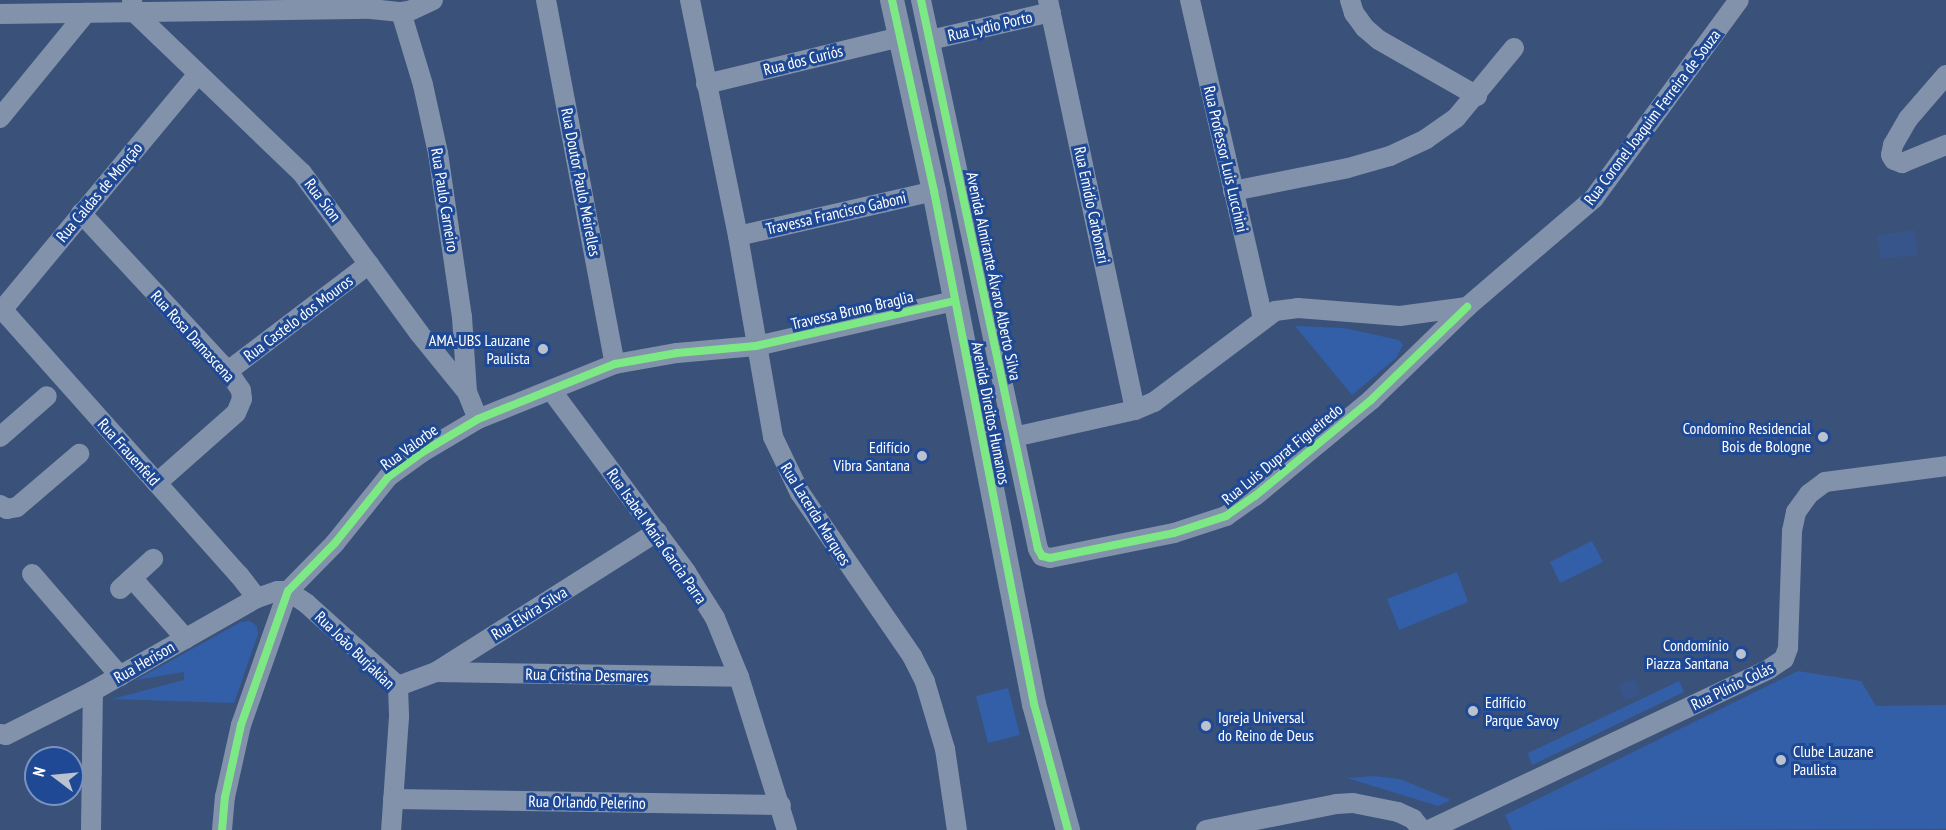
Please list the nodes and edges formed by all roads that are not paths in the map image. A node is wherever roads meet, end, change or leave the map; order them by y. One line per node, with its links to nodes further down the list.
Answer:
1 (433, 0): 11 (street)
2 (546, 0): 33 (street, Rua Doutor Paulo Meirelles)
3 (690, 0): 19 (street, Rua Lacerda Marques)
4 (892, 0): 14 (main road, Avenida Direitos Humanos)
5 (921, 0): 15 (street, Avenida Almirante Álvaro Alberto Silva)
6 (1190, 0): 24 (street, Rua Professor Luis Lucchini)
7 (1350, 0): 20 (street)
8 (1739, 0): 29 (street, Rua Coronel Joaquim Ferreira de Souza)
9 (133, 6): 11 (street); 12 (street); 17 (street, Rua Sion)
10 (1049, 6): 15 (street, Rua Lydio Porto); 38 (street, Rua Emidio Carbonari)
11 (401, 12): 36 (street, Rua Paulo Carneiro)
12 (86, 13): 13 (street); 21 (street)
13 (0, 14)
14 (900, 37): 19 (street, Rua dos Curiós); 23 (main road, Avenida Direitos Humanos)
15 (930, 40): 41 (street, Avenida Almirante Álvaro Alberto Silva)
16 (1514, 48): 20 (street)
17 (197, 75): 25 (street, Rua Caldas de Monção); 27 (street, Rua Sion)
18 (1946, 75): 22 (street)
19 (706, 84): 26 (street, Rua Lacerda Marques)
20 (1477, 96): 24 (street)
21 (0, 118)
22 (1946, 145)
23 (934, 191): 26 (street, Travessa Francisco Gaboni); 28 (main road, Avenida Direitos Humanos)
24 (1233, 191): 31 (street, Rua Professor Luis Lucchini)
25 (81, 213): 30 (street, Rua Caldas de Monção); 34 (street, Rua Rosa Damascena)
26 (738, 236): 32 (street, Rua Lacerda Marques)
27 (369, 264): 34 (street, Rua Castelo dos Mouros); 36 (street, Rua Sion)
28 (954, 301): 32 (street, Travessa Bruno Braglia); 66 (main road, Avenida Direitos Humanos)
29 (1467, 307): 31 (street); 47 (street, Rua Luis Duprat Figueiredo)
30 (1, 308): 44 (street, Rua Frauenfeld)
31 (1263, 318): 38 (street)
32 (756, 346): 33 (street, Rua Valorbe); 65 (street, Rua Lacerda Marques)
33 (615, 364): 35 (street, Rua Valorbe)
34 (228, 372): 44 (street, Rua Rosa Damascena)
35 (551, 390): 39 (street, Rua Valorbe); 46 (street, Rua Isabel Maria Garcia Parra)
36 (467, 393): 39 (street, Rua Sion)
37 (47, 396): 40 (street)
38 (1135, 410): 41 (street)
39 (478, 419): 50 (street, Rua Valorbe)
40 (0, 437)
41 (1014, 437): 47 (street, Avenida Almirante Álvaro Alberto Silva)
42 (79, 454): 45 (street)
43 (1946, 466): 69 (street, Rua Plínio Colás)
44 (158, 483): 51 (street, Rua Frauenfeld)
45 (0, 505)
46 (657, 532): 53 (street, Rua Elvira Silva); 55 (street, Rua Isabel Maria Garcia Parra)
47 (1042, 556)
48 (153, 560): 52 (street)
49 (32, 574): 54 (street)
50 (288, 591): 51 (street, Rua Herison); 56 (street, Rua João Burjakian); 62 (street, Rua Valorbe)
51 (256, 598): 52 (street, Rua Herison)
52 (186, 639): 54 (street, Rua Herison)
53 (436, 672): 55 (street, Rua Cristina Desmares); 56 (street, Rua Elvira Silva)
54 (120, 676): 57 (street, Rua Herison)
55 (738, 677): 60 (street, Rua Isabel Maria Garcia Parra)
56 (398, 686): 59 (street, Rua João Burjakian)
57 (93, 691): 58 (street, Rua Herison); 61 (street)
58 (2, 732)
59 (393, 799): 60 (street, Rua Orlando Pelerino); 63 (street, Rua João Burjakian)
60 (781, 805): 64 (street, Rua Isabel Maria Garcia Parra)
61 (91, 830)
62 (222, 830)
63 (391, 830)
64 (788, 830)
65 (957, 830)
66 (1068, 830)
67 (1206, 830): 68 (street)
68 (1422, 830)
69 (1429, 830)

